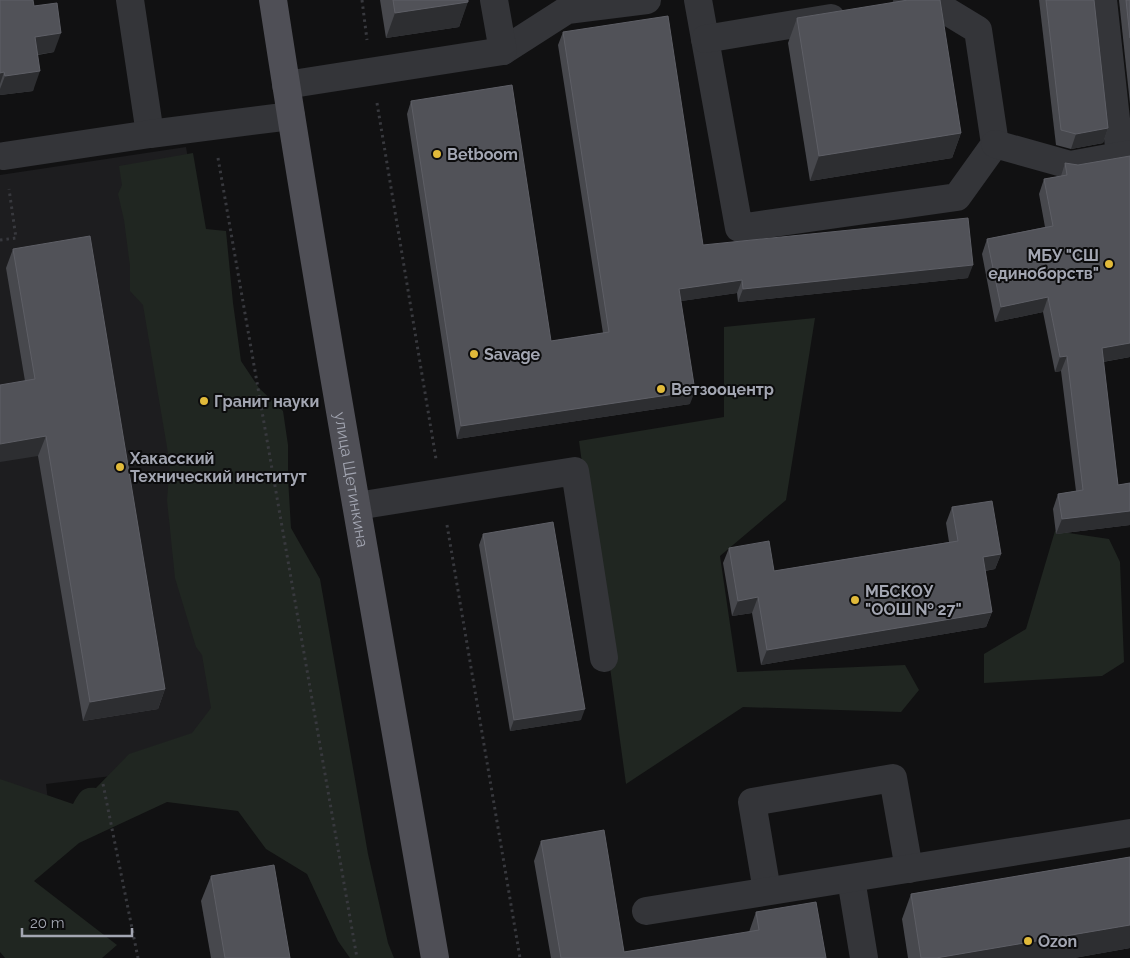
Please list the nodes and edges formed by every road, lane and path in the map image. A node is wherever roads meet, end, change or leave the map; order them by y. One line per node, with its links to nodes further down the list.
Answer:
1 (130, 0): 14 (lane)
2 (273, 0): 11 (main road, улица Щетинкина)
3 (494, 0): 10 (lane)
4 (647, 0): 10 (lane)
5 (698, 0): 9 (lane)
6 (1103, 0): 16 (lane)
7 (882, 10): 15 (lane)
8 (853, 15): 9 (lane)
9 (705, 39): 15 (lane)
10 (503, 51): 11 (lane)
11 (286, 85): 12 (main road, улица Щетинкина)
12 (291, 116): 13 (lane); 19 (main road, улица Щетинкина)
13 (212, 127): 14 (lane); 28 (path)
14 (150, 134): 17 (lane)
15 (995, 144): 16 (lane)
16 (1125, 155)
17 (4, 156): 18 (path)
18 (0, 240)
19 (357, 506): 20 (lane); 29 (main road, улица Щетинкина)
20 (604, 658)
21 (103, 784): 27 (path)
22 (1130, 833): 23 (lane)
23 (909, 869): 24 (lane); 25 (lane)
24 (851, 878): 25 (lane); 30 (lane)
25 (767, 891): 26 (lane)
26 (646, 911)
27 (138, 958)
28 (358, 958)
29 (435, 958)
30 (864, 958)

